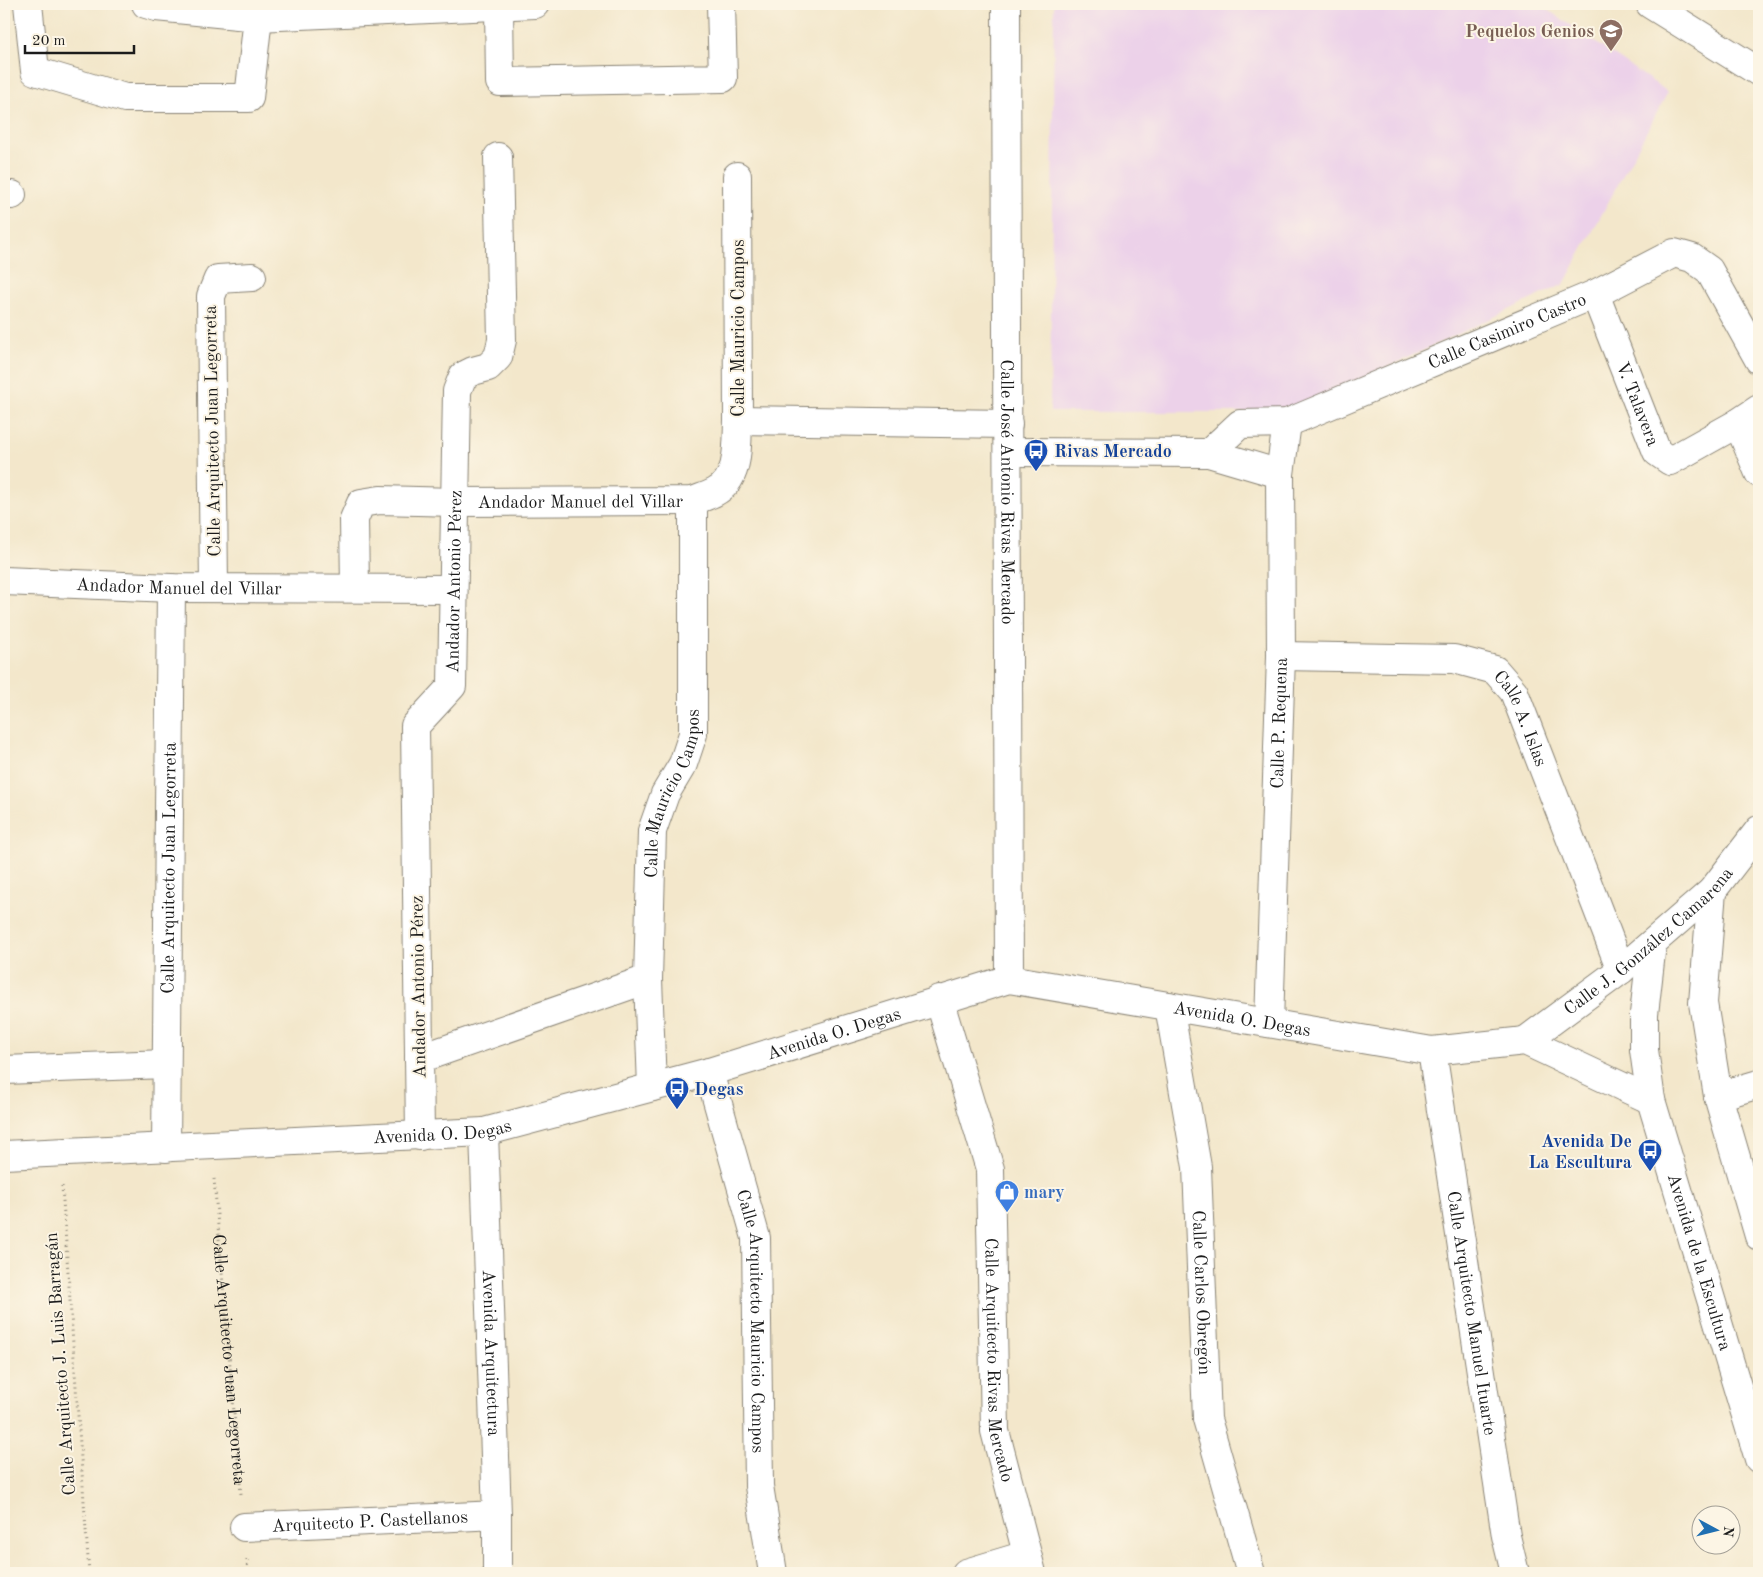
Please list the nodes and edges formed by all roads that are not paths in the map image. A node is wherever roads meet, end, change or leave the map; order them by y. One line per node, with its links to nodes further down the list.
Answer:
1 (28, 4): 8 (street)
2 (146, 4): 8 (street)
3 (535, 4): 7 (street)
4 (721, 4): 7 (street)
5 (1006, 4): 18 (street, Calle José Antonio Rivas Mercado)
6 (1650, 4): 9 (street)
7 (499, 6): 8 (street)
8 (258, 17)
9 (1759, 72)
10 (498, 157): 25 (street, Andador Antonio Pérez)
11 (737, 176): 16 (street, Calle Mauricio Campos)
12 (252, 277): 28 (street, Calle Arquitecto Juan Legorreta)
13 (1595, 294): 14 (street, Calle Casimiro Castro); 15 (street, V. Talavera); 17 (street, Calle Casimiro Castro)
14 (1759, 360)
15 (1749, 416): 21 (street, V. Talavera)
16 (738, 420): 18 (street); 23 (street, Calle Mauricio Campos)
17 (1287, 423): 20 (street, Calle Casimiro Castro); 22 (street, Calle P. Requena)
18 (1008, 424): 19 (street, Calle José Antonio Rivas Mercado)
19 (1008, 452): 20 (street); 38 (street, Calle José Antonio Rivas Mercado)
20 (1208, 452): 22 (street)
21 (1759, 473)
22 (1280, 474): 31 (street, Calle P. Requena)
23 (731, 478): 24 (street, Andador Manuel del Villar)
24 (692, 501): 25 (street, Andador Manuel del Villar); 37 (street, Calle Mauricio Campos)
25 (455, 502): 29 (street, Andador Manuel del Villar); 30 (street, Andador Antonio Pérez)
26 (4, 582): 27 (street, Andador Manuel del Villar)
27 (171, 588): 28 (street, Andador Manuel del Villar); 45 (street, Calle Arquitecto Juan Legorreta)
28 (214, 588): 29 (street, Andador Manuel del Villar)
29 (355, 588): 30 (street, Andador Manuel del Villar)
30 (453, 589): 44 (street, Andador Antonio Pérez)
31 (1281, 656): 36 (street, Calle A. Islas); 41 (street, Calle P. Requena)
32 (1759, 830): 33 (street, Calle J. González Camarena)
33 (1747, 861): 34 (street, Calle J. González Camarena)
34 (1712, 891): 35 (street, Calle J. González Camarena); 50 (street)
35 (1652, 944): 36 (street, Calle J. González Camarena); 51 (street, Avenida de la Escultura)
36 (1621, 970): 42 (street, Calle J. González Camarena)
37 (648, 978): 44 (street); 49 (street, Calle Mauricio Campos)
38 (1009, 979): 39 (street, Avenida O. Degas); 40 (street, Avenida O. Degas)
39 (939, 999): 47 (street, Avenida O. Degas); 60 (street, Calle Arquitecto Rivas Mercado)
40 (1169, 1006): 41 (street, Avenida O. Degas); 64 (street, Calle Carlos Obregón)
41 (1269, 1023): 43 (street, Avenida O. Degas)
42 (1525, 1042): 43 (street, Avenida O. Degas); 51 (street)
43 (1432, 1051): 65 (street, Calle Arquitecto Manuel Ituarte)
44 (419, 1059): 53 (street, Andador Antonio Pérez)
45 (166, 1064): 46 (street); 54 (street, Calle Arquitecto Juan Legorreta)
46 (4, 1070)
47 (709, 1072): 49 (street, Avenida O. Degas); 62 (street, Calle Arquitecto Mauricio Campos)
48 (1759, 1084): 50 (street)
49 (652, 1087): 52 (street, Avenida O. Degas)
50 (1718, 1096): 56 (street)
51 (1651, 1100): 57 (street, Avenida de la Escultura)
52 (484, 1132): 53 (street, Avenida O. Degas); 58 (street, Avenida Arquitectura)
53 (420, 1136): 54 (street, Avenida O. Degas)
54 (166, 1148): 55 (street, Avenida O. Degas)
55 (4, 1155)
56 (1759, 1236)
57 (1759, 1459)
58 (497, 1515): 59 (street, Arquitecto P. Castellanos); 61 (street, Avenida Arquitectura)
59 (244, 1526)
60 (1029, 1564): 63 (street)
61 (498, 1573)
62 (774, 1573)
63 (966, 1573)
64 (1251, 1573)
65 (1515, 1573)

